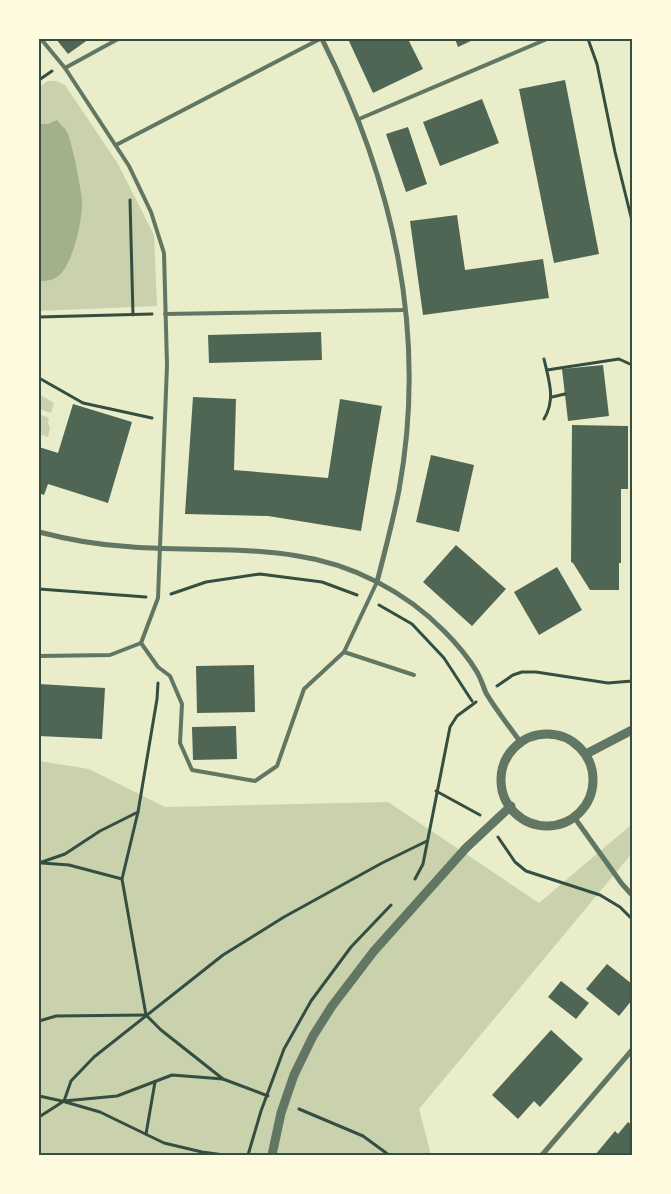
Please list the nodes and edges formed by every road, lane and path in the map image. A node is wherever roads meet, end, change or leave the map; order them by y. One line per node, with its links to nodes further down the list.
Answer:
1 (42, 39): 6 (lane)
2 (118, 39): 6 (lane)
3 (321, 39): 7 (street); 8 (lane)
4 (547, 39): 7 (lane)
5 (588, 39): 10 (path)
6 (65, 68): 8 (lane)
7 (358, 119): 11 (street)
8 (116, 145): 9 (lane)
9 (135, 179): 12 (path); 13 (lane)
10 (632, 221)
11 (405, 310): 13 (lane); 25 (street)
12 (133, 314): 13 (path); 14 (path)
13 (165, 314): 22 (lane)
14 (39, 317)
15 (544, 359): 17 (path)
16 (632, 365): 17 (path)
17 (546, 370): 20 (path)
18 (39, 378): 22 (path)
19 (565, 394): 20 (path)
20 (552, 397): 21 (path)
21 (544, 419)
22 (164, 421): 24 (lane)
23 (39, 532): 24 (street)
24 (160, 548): 25 (street); 27 (lane)
25 (377, 582): 28 (lane); 35 (street)
26 (39, 589): 27 (path)
27 (158, 598): 28 (path); 29 (lane)
28 (369, 599): 30 (lane); 36 (path)
29 (142, 643): 31 (lane); 32 (lane)
30 (344, 652): 32 (lane); 33 (lane)
31 (39, 656)
32 (158, 667): 42 (path)
33 (414, 675)
34 (632, 680): 35 (path)
35 (487, 693): 36 (path); 38 (street)
36 (474, 703): 40 (path)
37 (632, 730): 39 (street)
38 (520, 742): 39 (street); 41 (street)
39 (586, 754): 43 (street)
40 (436, 791): 44 (path); 45 (path)
41 (510, 806): 43 (street); 44 (street)
42 (138, 812): 46 (path); 47 (path)
43 (574, 817): 49 (street)
44 (489, 826): 51 (path); 63 (street)
45 (428, 840): 48 (path); 52 (path)
46 (39, 863): 47 (path)
47 (122, 879): 52 (path)
48 (410, 884)
49 (632, 895)
50 (391, 905): 62 (path)
51 (632, 918)
52 (146, 1015): 53 (path); 55 (path); 57 (path)
53 (39, 1021)
54 (632, 1050): 65 (street)
55 (155, 1081): 57 (path); 60 (path)
56 (39, 1096): 57 (path)
57 (64, 1101): 58 (path); 60 (path)
58 (39, 1117)
59 (325, 1119): 64 (path)
60 (146, 1134): 61 (path)
61 (224, 1155)
62 (248, 1155)
63 (272, 1155)
64 (389, 1155)
65 (542, 1155)

